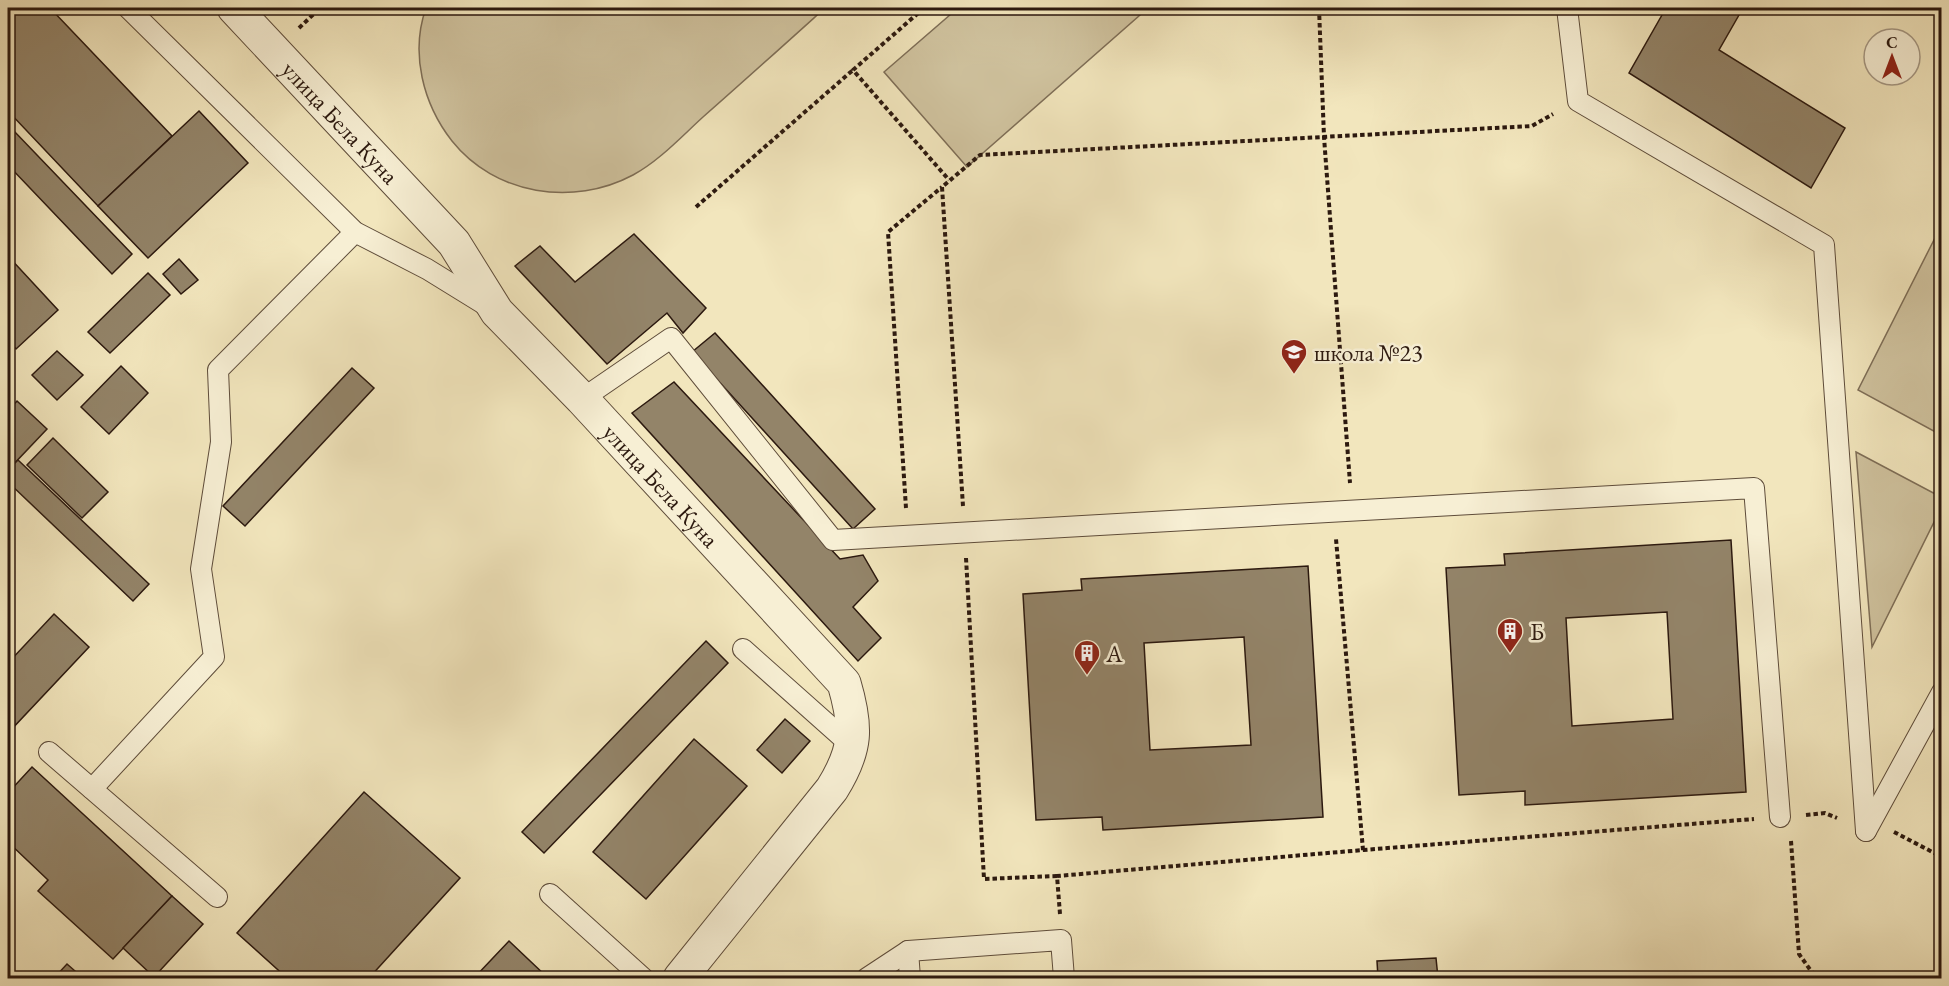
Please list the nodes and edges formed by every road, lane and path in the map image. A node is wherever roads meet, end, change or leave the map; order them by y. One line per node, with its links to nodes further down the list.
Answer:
1 (128, 8): 12 (lane)
2 (924, 8): 6 (path)
3 (1319, 8): 8 (path)
4 (1567, 8): 7 (lane)
5 (247, 12): 13 (street, улица Бела Куна)
6 (853, 70): 9 (path); 11 (path)
7 (1578, 101): 8 (path); 24 (lane)
8 (1324, 138): 9 (path); 15 (path)
9 (950, 180): 10 (path)
10 (942, 187): 16 (path); 17 (path)
11 (696, 207)
12 (355, 231): 13 (lane); 22 (lane)
13 (497, 312): 14 (street, улица Бела Куна)
14 (582, 399): 17 (lane); 20 (street, улица Бела Куна)
15 (1352, 510): 16 (lane); 23 (lane); 25 (path)
16 (964, 532): 17 (lane); 27 (path)
17 (908, 536)
18 (744, 650): 20 (lane)
19 (1941, 692): 24 (lane)
20 (852, 746): 33 (street, улица Бела Куна)
21 (49, 752): 22 (lane)
22 (92, 789): 29 (lane)
23 (1784, 816): 24 (path); 25 (path); 37 (path)
24 (1869, 825): 26 (path)
25 (1363, 850): 27 (path)
26 (1941, 857)
27 (1058, 876): 30 (path)
28 (550, 894): 32 (lane)
29 (217, 897)
30 (1061, 940): 31 (lane); 36 (lane)
31 (908, 951): 34 (lane); 35 (lane)
32 (643, 978)
33 (680, 978)
34 (867, 978)
35 (910, 978)
36 (1064, 978)
37 (1816, 978)

